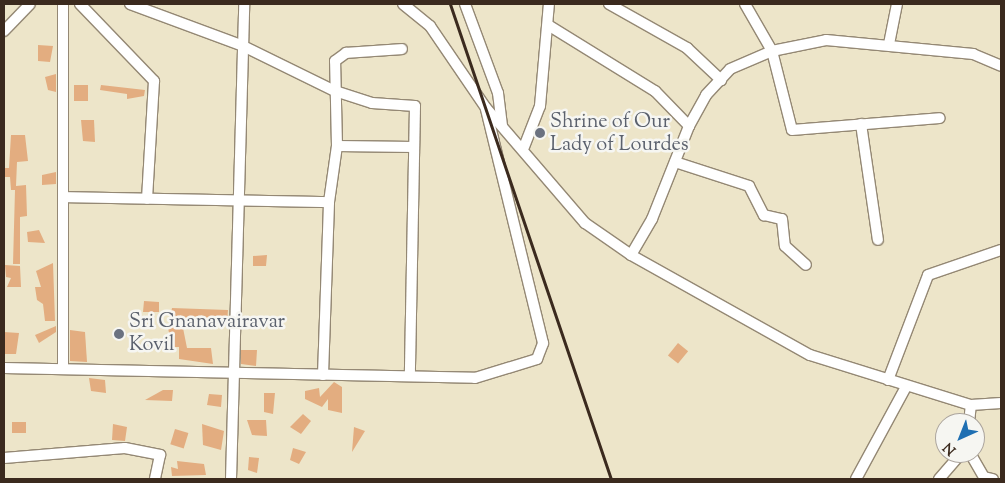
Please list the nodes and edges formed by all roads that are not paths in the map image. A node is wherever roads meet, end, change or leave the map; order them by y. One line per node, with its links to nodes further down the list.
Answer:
1 (30, 4): 13 (street)
2 (63, 4): 30 (street)
3 (80, 4): 31 (street)
4 (130, 4): 15 (street)
5 (244, 4): 15 (street)
6 (403, 4): 21 (street)
7 (465, 4): 24 (street)
8 (550, 4): 12 (street)
9 (609, 4): 19 (street)
10 (897, 4): 14 (street)
11 (751, 6): 17 (street)
12 (548, 25): 25 (street); 28 (street)
13 (4, 31)
14 (889, 44): 17 (street); 18 (street)
15 (241, 45): 20 (street); 32 (street)
16 (402, 49): 20 (street)
17 (772, 51): 19 (street); 23 (street)
18 (1001, 66)
19 (721, 80): 25 (street)
20 (335, 91): 26 (street); 27 (street)
21 (486, 108): 24 (street); 42 (street)
22 (940, 118): 23 (street)
23 (861, 124): 34 (street)
24 (502, 126): 28 (street)
25 (689, 126): 29 (street)
26 (336, 146): 27 (street); 33 (street)
27 (414, 146): 42 (street)
28 (524, 147): 36 (street)
29 (675, 162): 36 (street); 37 (street)
30 (64, 197): 31 (street); 39 (street)
31 (147, 199): 32 (street)
32 (236, 200): 33 (street); 40 (street)
33 (329, 202): 41 (street)
34 (878, 240)
35 (1001, 250): 43 (street)
36 (631, 255): 43 (street)
37 (806, 265)
38 (4, 368): 39 (street)
39 (63, 369): 40 (street)
40 (236, 373): 41 (street); 52 (street)
41 (323, 375): 42 (street)
42 (410, 376)
43 (888, 380): 44 (street)
44 (906, 387): 46 (street); 53 (street)
45 (1001, 403): 46 (street)
46 (971, 406): 47 (street)
47 (970, 413)
48 (4, 458): 51 (street)
49 (953, 463): 54 (street)
50 (976, 463): 55 (street)
51 (155, 479)
52 (231, 479)
53 (856, 479)
54 (939, 479)
55 (992, 479)

